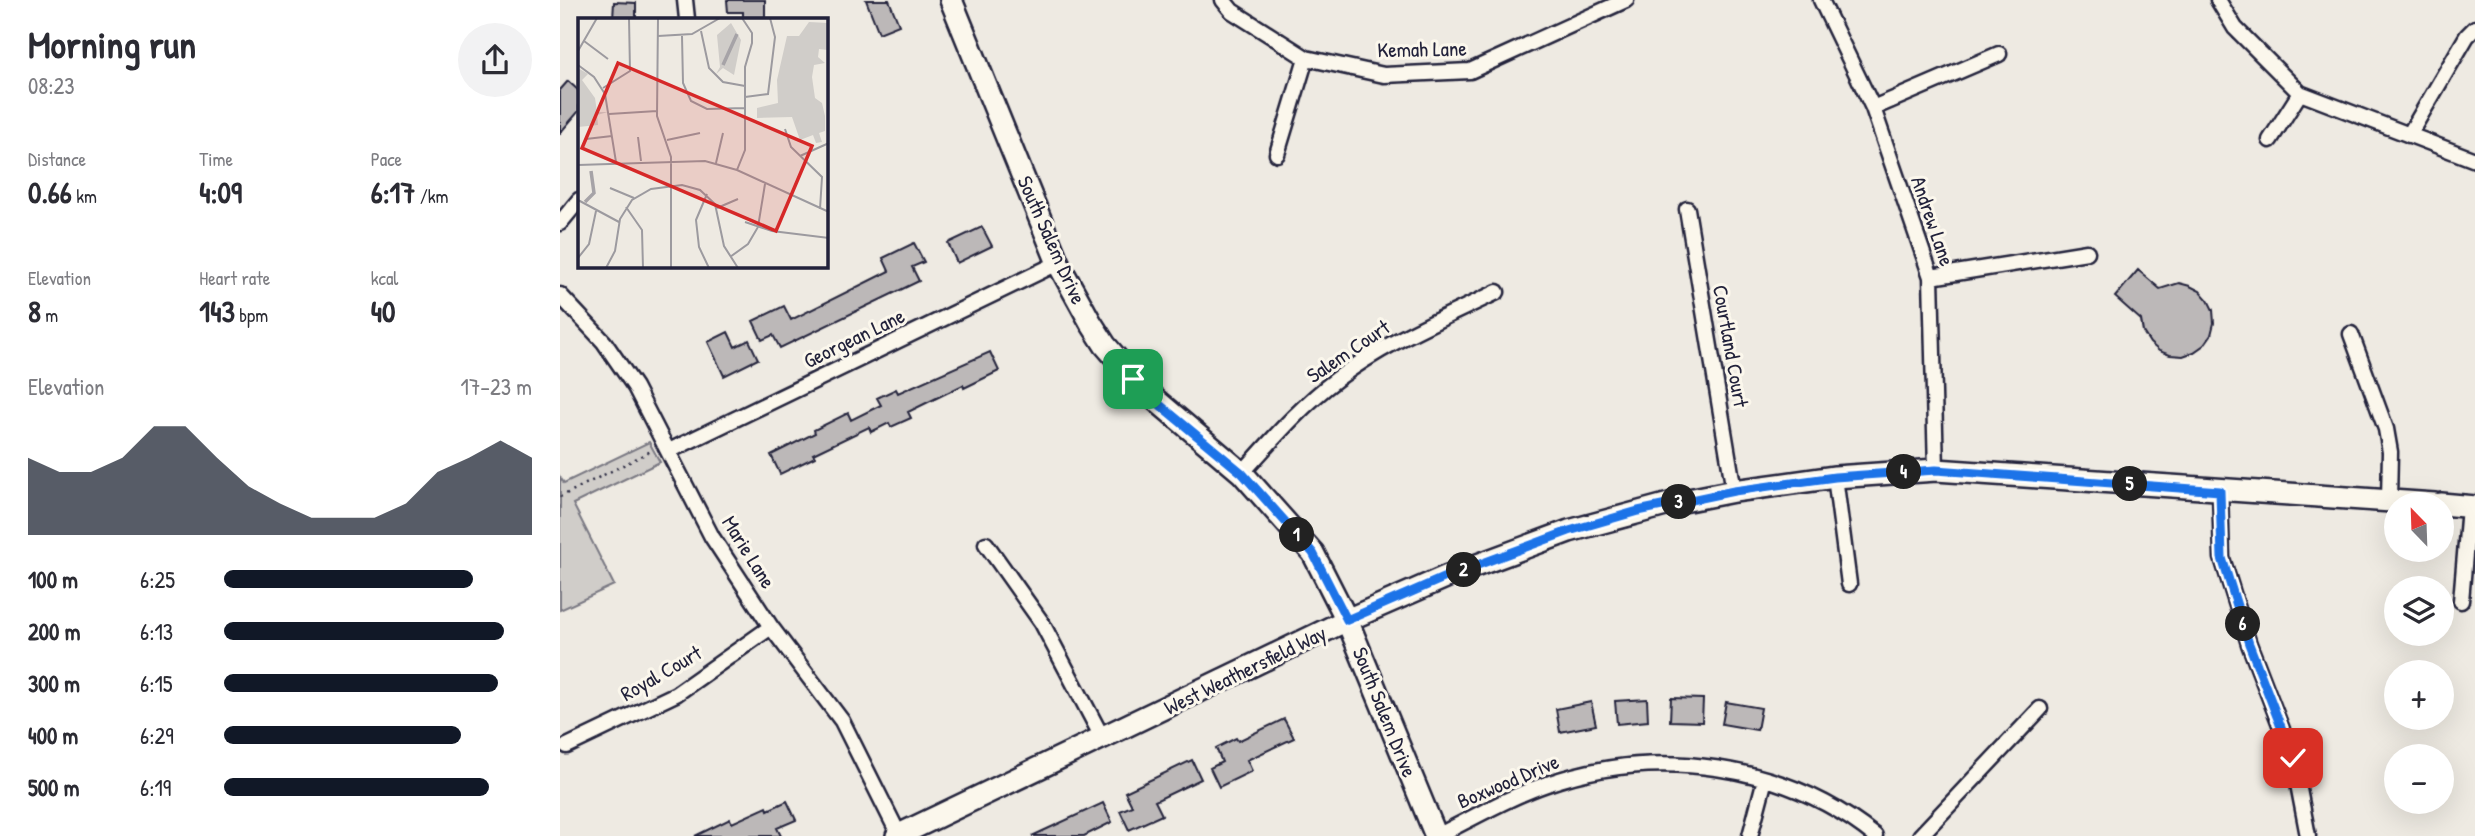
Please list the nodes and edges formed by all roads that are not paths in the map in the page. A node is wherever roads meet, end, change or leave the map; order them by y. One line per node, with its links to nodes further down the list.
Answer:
1 (684, 0): 7 (street)
2 (951, 0): 21 (street, South Salem Drive)
3 (1223, 0): 10 (street, Kemah Lane)
4 (1626, 0): 10 (street, Kemah Lane)
5 (1821, 0): 12 (street, Andrew Lane)
6 (2218, 0): 11 (street)
7 (687, 18)
8 (2475, 28): 13 (street)
9 (1999, 54): 12 (street)
10 (1306, 58): 15 (street)
11 (2300, 93): 13 (street); 14 (street)
12 (1873, 108): 22 (street, Andrew Lane)
13 (2409, 135): 16 (street)
14 (2270, 140)
15 (1277, 154)
16 (2475, 160)
17 (578, 201): 19 (street)
18 (1687, 209): 30 (street, Courtland Court)
19 (560, 223)
20 (2087, 252): 22 (street)
21 (1058, 263): 26 (street, Georgean Lane); 28 (street, South Salem Drive)
22 (1931, 277): 27 (street, Andrew Lane)
23 (1497, 292): 28 (street, Salem Court)
24 (560, 295): 26 (street, Marie Lane)
25 (2351, 334): 32 (street)
26 (667, 448): 40 (street, Marie Lane)
27 (1936, 470): 29 (street, West Weathersfield Way); 31 (street, West Weathersfield Way)
28 (1242, 473): 39 (street, South Salem Drive)
29 (1835, 477): 30 (street, West Weathersfield Way); 37 (street)
30 (1734, 491): 39 (street, West Weathersfield Way)
31 (2220, 491): 33 (street, West Weathersfield Way); 50 (street)
32 (2389, 492)
33 (2384, 500)
34 (2454, 506): 35 (street)
35 (2472, 507): 38 (street)
36 (986, 544): 42 (street)
37 (1849, 584)
38 (2461, 601)
39 (1347, 620): 42 (street, West Weathersfield Way); 46 (street, South Salem Drive)
40 (771, 626): 43 (street, Royal Court); 45 (street, Marie Lane)
41 (2040, 709): 49 (street)
42 (1103, 739): 45 (street, West Weathersfield Way)
43 (567, 746)
44 (1765, 779): 46 (street, Boxwood Drive); 47 (street); 48 (street, Boxwood Drive)
45 (898, 836)
46 (1436, 836)
47 (1750, 836)
48 (1875, 836)
49 (1920, 836)
50 (2308, 836)

